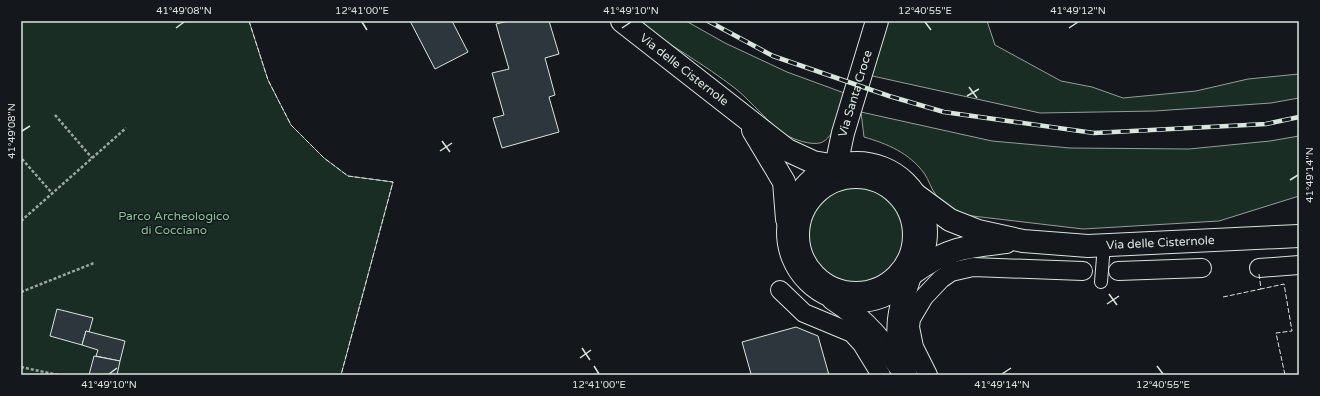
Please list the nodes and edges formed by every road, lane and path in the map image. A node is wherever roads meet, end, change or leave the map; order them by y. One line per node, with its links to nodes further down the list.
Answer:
1 (622, 21): 4 (street, Via delle Cisternole)
2 (876, 21): 8 (street, Via Santa Croce)
3 (55, 115): 6 (path)
4 (745, 119): 8 (street, Via delle Cisternole); 12 (street, Via delle Cisternole)
5 (126, 128): 6 (path)
6 (92, 158): 9 (path)
7 (22, 159): 9 (path)
8 (836, 166): 10 (street); 12 (street)
9 (52, 193): 11 (path)
10 (916, 195): 14 (street, Via delle Cisternole); 23 (street)
11 (21, 221)
12 (788, 232): 26 (street)
13 (1299, 236): 15 (street, Via delle Cisternole)
14 (1023, 241): 15 (street, Via delle Cisternole); 23 (street, Via delle Cisternole)
15 (1104, 245): 24 (lane)
16 (802, 249): 16 (street)
17 (94, 263): 27 (path)
18 (1299, 265): 20 (street)
19 (1202, 268): 22 (street)
20 (1259, 268)
21 (1083, 271): 32 (street)
22 (1118, 271)
23 (910, 276): 26 (street, Via delle Cisternole); 31 (street)
24 (1101, 282)
25 (780, 290): 30 (street)
26 (821, 291): 31 (street)
27 (21, 292)
28 (21, 367): 29 (path)
29 (58, 375)
30 (881, 375)
31 (907, 375)
32 (928, 375)

